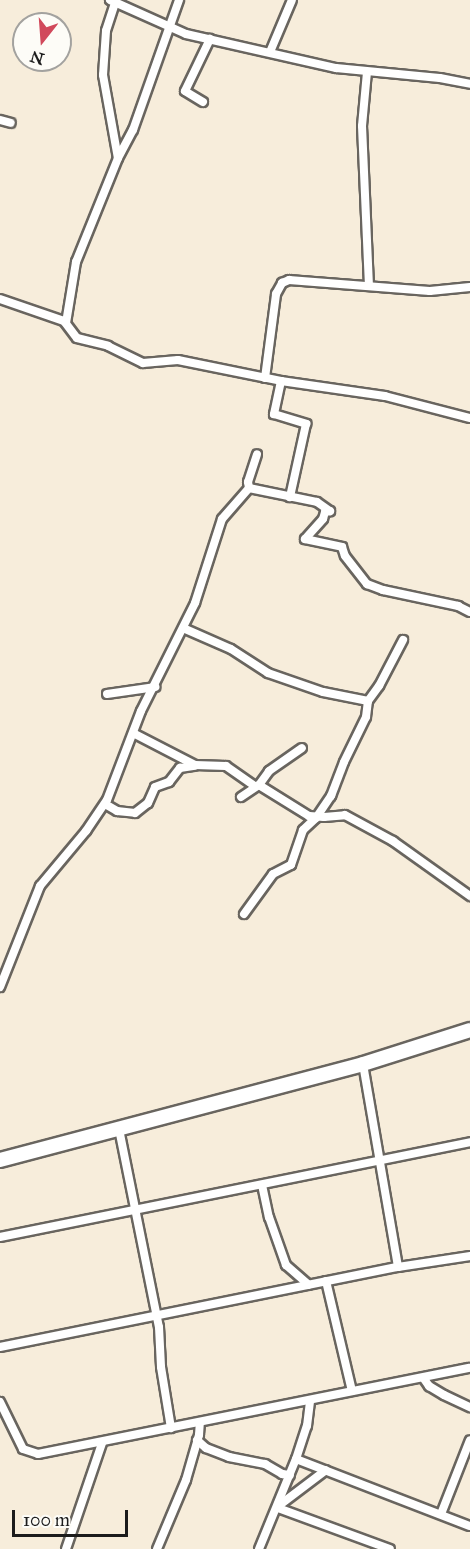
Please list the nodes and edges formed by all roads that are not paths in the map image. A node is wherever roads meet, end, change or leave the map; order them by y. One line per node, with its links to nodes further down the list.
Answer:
1 (179, 0): 4 (street)
2 (292, 0): 6 (street)
3 (112, 1): 4 (street); 12 (street)
4 (171, 28): 5 (street); 12 (street)
5 (210, 39): 6 (street); 9 (street)
6 (270, 52): 7 (street)
7 (367, 72): 8 (street); 13 (street)
8 (470, 84)
9 (203, 102)
10 (0, 120): 11 (street)
11 (11, 123)
12 (118, 158): 16 (street)
13 (369, 285): 14 (street); 17 (street)
14 (470, 287)
15 (0, 299): 16 (street)
16 (66, 323): 17 (street)
17 (265, 378): 18 (street)
18 (281, 381): 19 (street); 22 (street)
19 (470, 418)
20 (257, 454): 21 (street)
21 (249, 488): 22 (street); 24 (street)
22 (290, 497): 23 (street)
23 (470, 612)
24 (183, 628): 26 (street); 28 (street)
25 (403, 640): 28 (street)
26 (155, 687): 27 (street); 29 (street)
27 (107, 694)
28 (368, 701): 35 (street)
29 (133, 733): 31 (street); 34 (street)
30 (302, 748): 32 (street)
31 (195, 765): 32 (street); 34 (street)
32 (257, 786): 33 (street); 35 (street)
33 (241, 797)
34 (105, 804): 38 (street)
35 (316, 818): 36 (street); 37 (street)
36 (470, 896)
37 (244, 914)
38 (0, 987)
39 (470, 1030): 40 (main road)
40 (363, 1064): 41 (main road); 44 (street)
41 (119, 1129): 43 (main road); 46 (street)
42 (470, 1142): 44 (street)
43 (0, 1160)
44 (380, 1161): 45 (street); 49 (street)
45 (262, 1185): 46 (street); 51 (street)
46 (137, 1208): 47 (street); 52 (street)
47 (0, 1237)
48 (470, 1256): 49 (street)
49 (398, 1267): 50 (street)
50 (326, 1281): 51 (street); 56 (street)
51 (309, 1285): 52 (street)
52 (155, 1314): 53 (street); 62 (street)
53 (0, 1347)
54 (470, 1368): 55 (street)
55 (424, 1378): 56 (street); 59 (street)
56 (352, 1391): 57 (street)
57 (310, 1400): 61 (street); 66 (street)
58 (0, 1402): 60 (street)
59 (470, 1407)
60 (2, 1414): 65 (street)
61 (200, 1422): 62 (street); 63 (street)
62 (171, 1428): 65 (street)
63 (197, 1440): 68 (street); 73 (street)
64 (470, 1440): 70 (street)
65 (102, 1443): 72 (street)
66 (296, 1459): 67 (street); 68 (street)
67 (326, 1470): 69 (street); 70 (street)
68 (290, 1475): 69 (street)
69 (279, 1507): 74 (street); 75 (street)
70 (441, 1514): 71 (street)
71 (470, 1526)
72 (66, 1549)
73 (158, 1549)
74 (259, 1549)
75 (390, 1549)

